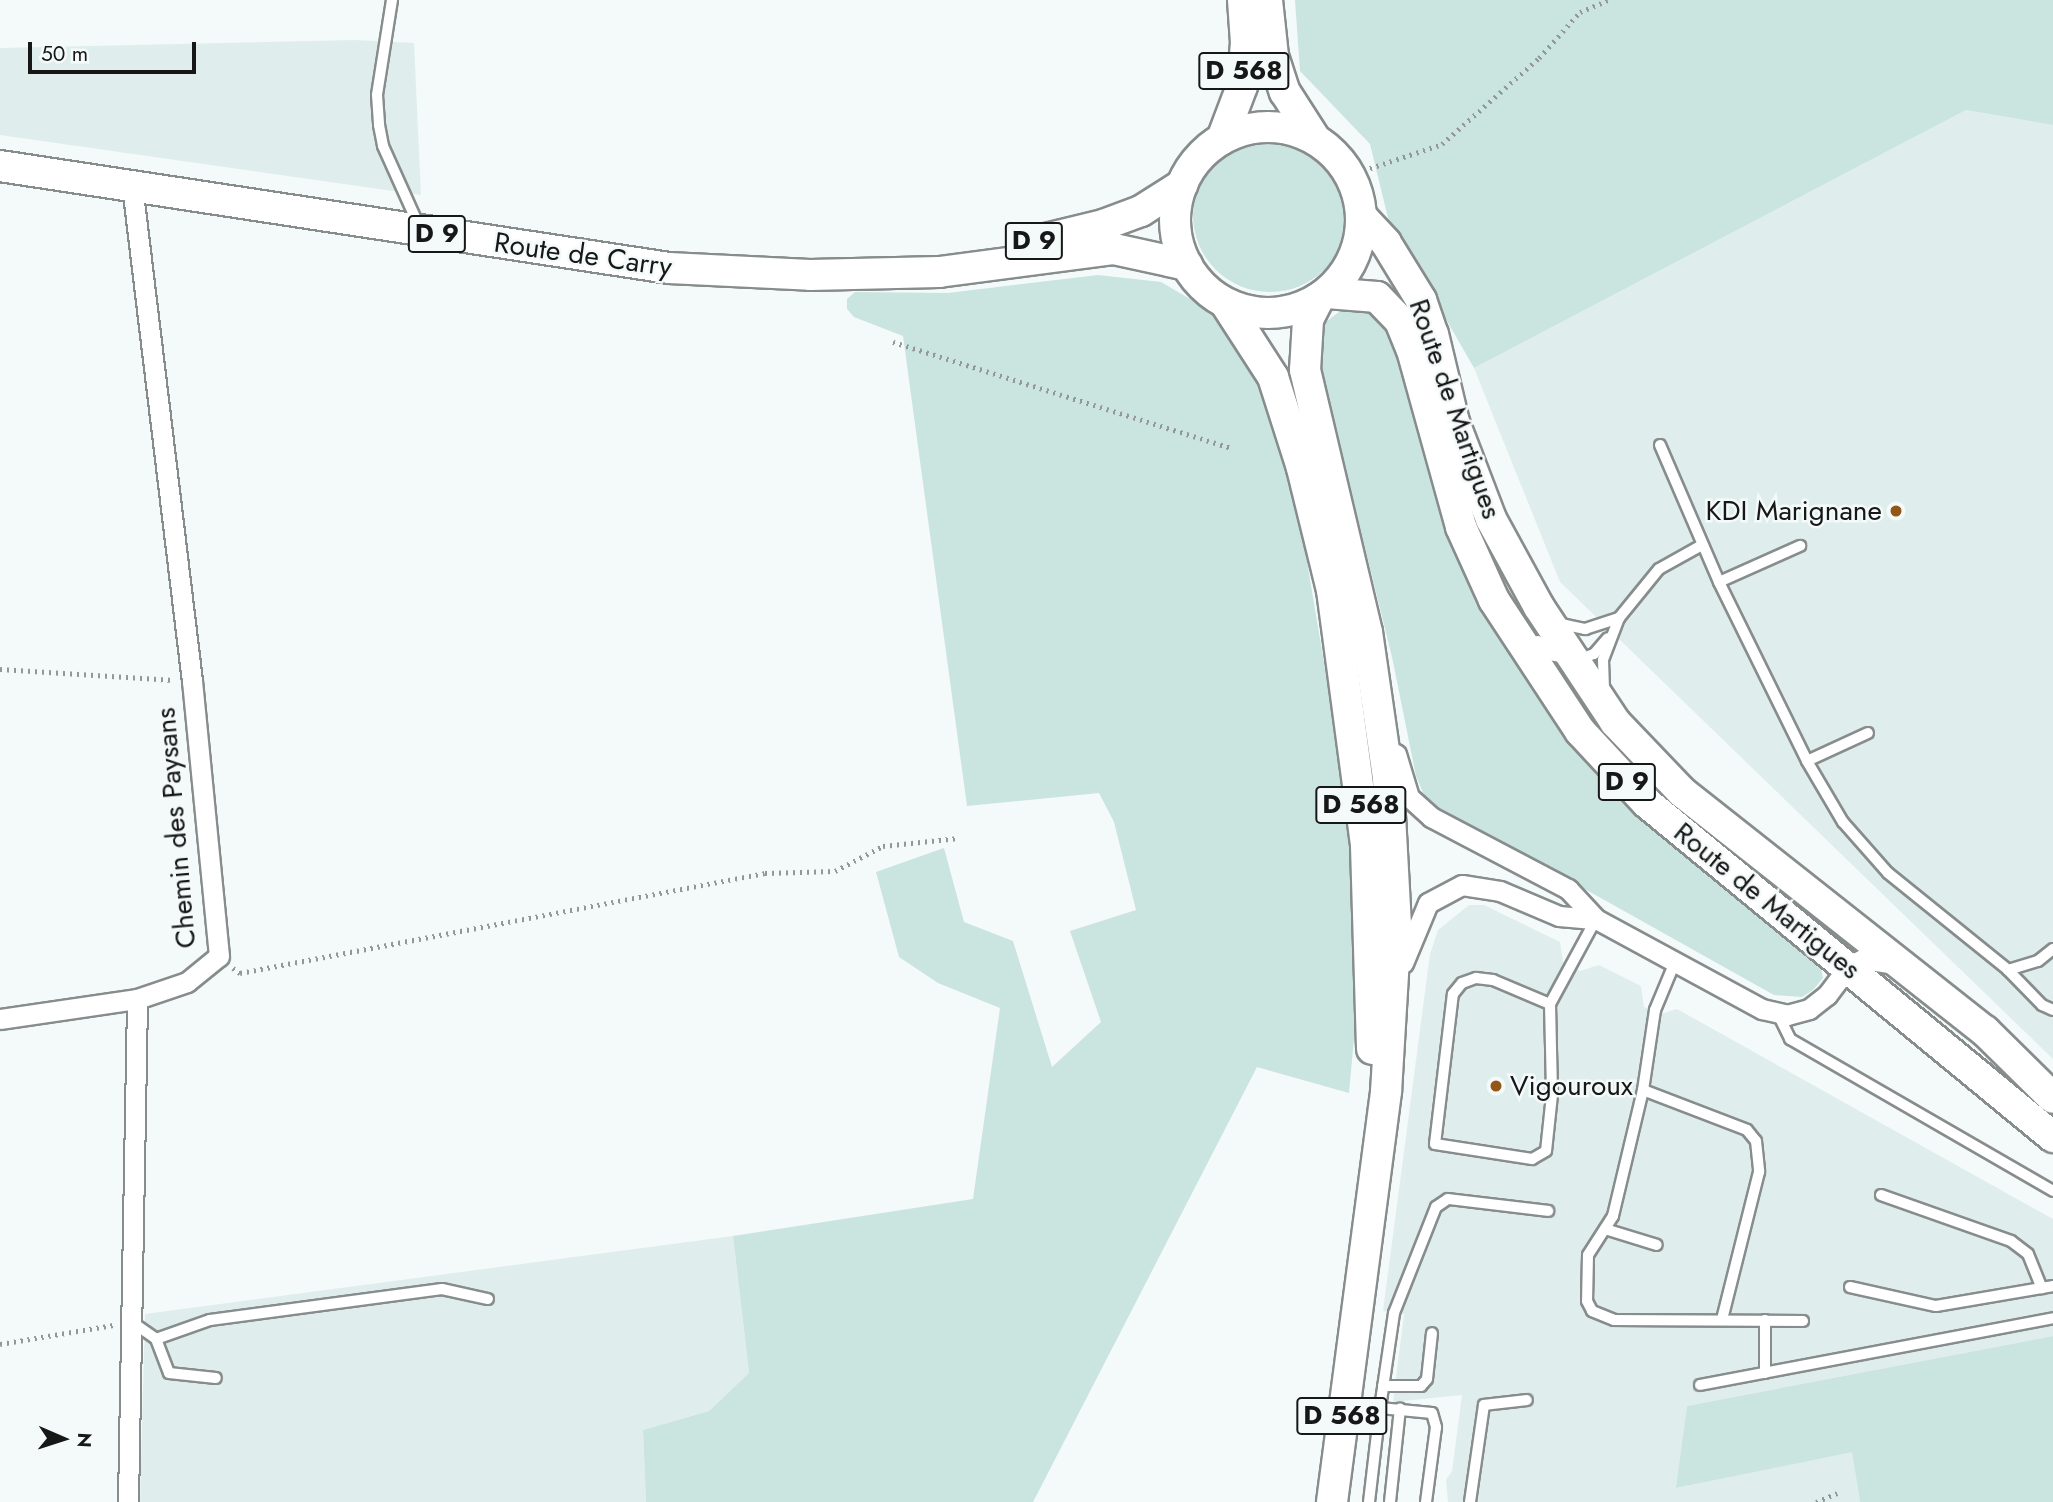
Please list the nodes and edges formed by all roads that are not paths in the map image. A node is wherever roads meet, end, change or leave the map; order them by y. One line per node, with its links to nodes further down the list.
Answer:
1 (392, 0): 10 (lane)
2 (1243, 0): 4 (main road, D 568)
3 (1267, 0): 5 (main road, D 568)
4 (1222, 139): 5 (main road); 7 (main road)
5 (1315, 139): 9 (main road)
6 (0, 166): 8 (main road, Route de Carry / D 9)
7 (1182, 185): 11 (main road); 12 (main road, Route de Carry / D 9)
8 (132, 187): 10 (main road, Route de Carry / D 9); 35 (street, Chemin des Paysans)
9 (1362, 217): 13 (main road); 21 (main road, Route de Martigues / D 9)
10 (421, 232): 12 (main road, Route de Carry / D 9)
11 (1187, 265): 12 (main road, Route de Carry / D 9); 14 (main road)
12 (877, 272)
13 (1323, 296): 14 (main road); 16 (main road, Route de Martigues / D 9); 25 (main road, D 568)
14 (1226, 304): 57 (main road, D 568)
15 (1660, 445): 17 (lane)
16 (1461, 527): 19 (lane); 32 (main road, Route de Martigues / D 9)
17 (1702, 545): 20 (lane); 22 (lane)
18 (1800, 546): 20 (lane)
19 (1499, 582)
20 (1719, 582): 28 (lane)
21 (1533, 616): 22 (lane); 24 (main road, Route de Martigues / D 9)
22 (1619, 618): 23 (lane)
23 (1608, 638): 24 (lane); 26 (lane)
24 (1573, 659): 26 (main road, Route de Martigues / D 9)
25 (1375, 682): 29 (street); 36 (main road, D 568)
26 (1615, 722): 33 (main road, Route de Martigues / D 9)
27 (1868, 733): 28 (lane)
28 (1807, 761): 34 (lane)
29 (1596, 919): 31 (street); 36 (street); 37 (lane)
30 (2053, 949): 34 (lane)
31 (1675, 962): 39 (street); 41 (lane)
32 (1849, 966): 33 (street); 39 (street); 43 (main road, Route de Martigues / D 9)
33 (1907, 968): 42 (main road, Route de Martigues / D 9)
34 (2008, 970): 38 (lane)
35 (136, 999): 40 (street, Chemin des Paysans); 56 (street)
36 (1394, 1000): 57 (main road, D 568)
37 (1550, 1004): 37 (lane)
38 (2053, 1010)
39 (1778, 1014): 44 (lane)
40 (0, 1019)
41 (1643, 1090): 47 (lane); 53 (lane)
42 (2053, 1098)
43 (2053, 1137)
44 (2053, 1191)
45 (1881, 1195): 50 (lane)
46 (1548, 1211): 63 (lane)
47 (1605, 1229): 48 (lane); 53 (lane)
48 (1657, 1245)
49 (1850, 1287): 50 (lane)
50 (2048, 1287)
51 (488, 1299): 59 (lane)
52 (2053, 1318): 60 (lane)
53 (1722, 1320): 54 (lane)
54 (1765, 1320): 55 (lane); 60 (lane)
55 (1803, 1321)
56 (132, 1322): 59 (lane); 68 (street)
57 (1353, 1330): 65 (main road, D 568)
58 (1432, 1333): 63 (lane)
59 (156, 1339): 61 (lane)
60 (1765, 1373): 62 (lane)
61 (215, 1378)
62 (1700, 1385)
63 (1383, 1386): 66 (lane)
64 (1527, 1400): 73 (lane)
65 (1344, 1405): 66 (lane); 69 (main road, D 568)
66 (1380, 1408): 67 (lane); 70 (lane)
67 (1400, 1409): 71 (lane); 72 (lane)
68 (128, 1502)
69 (1332, 1502)
70 (1369, 1502)
71 (1390, 1502)
72 (1426, 1502)
73 (1470, 1502)

